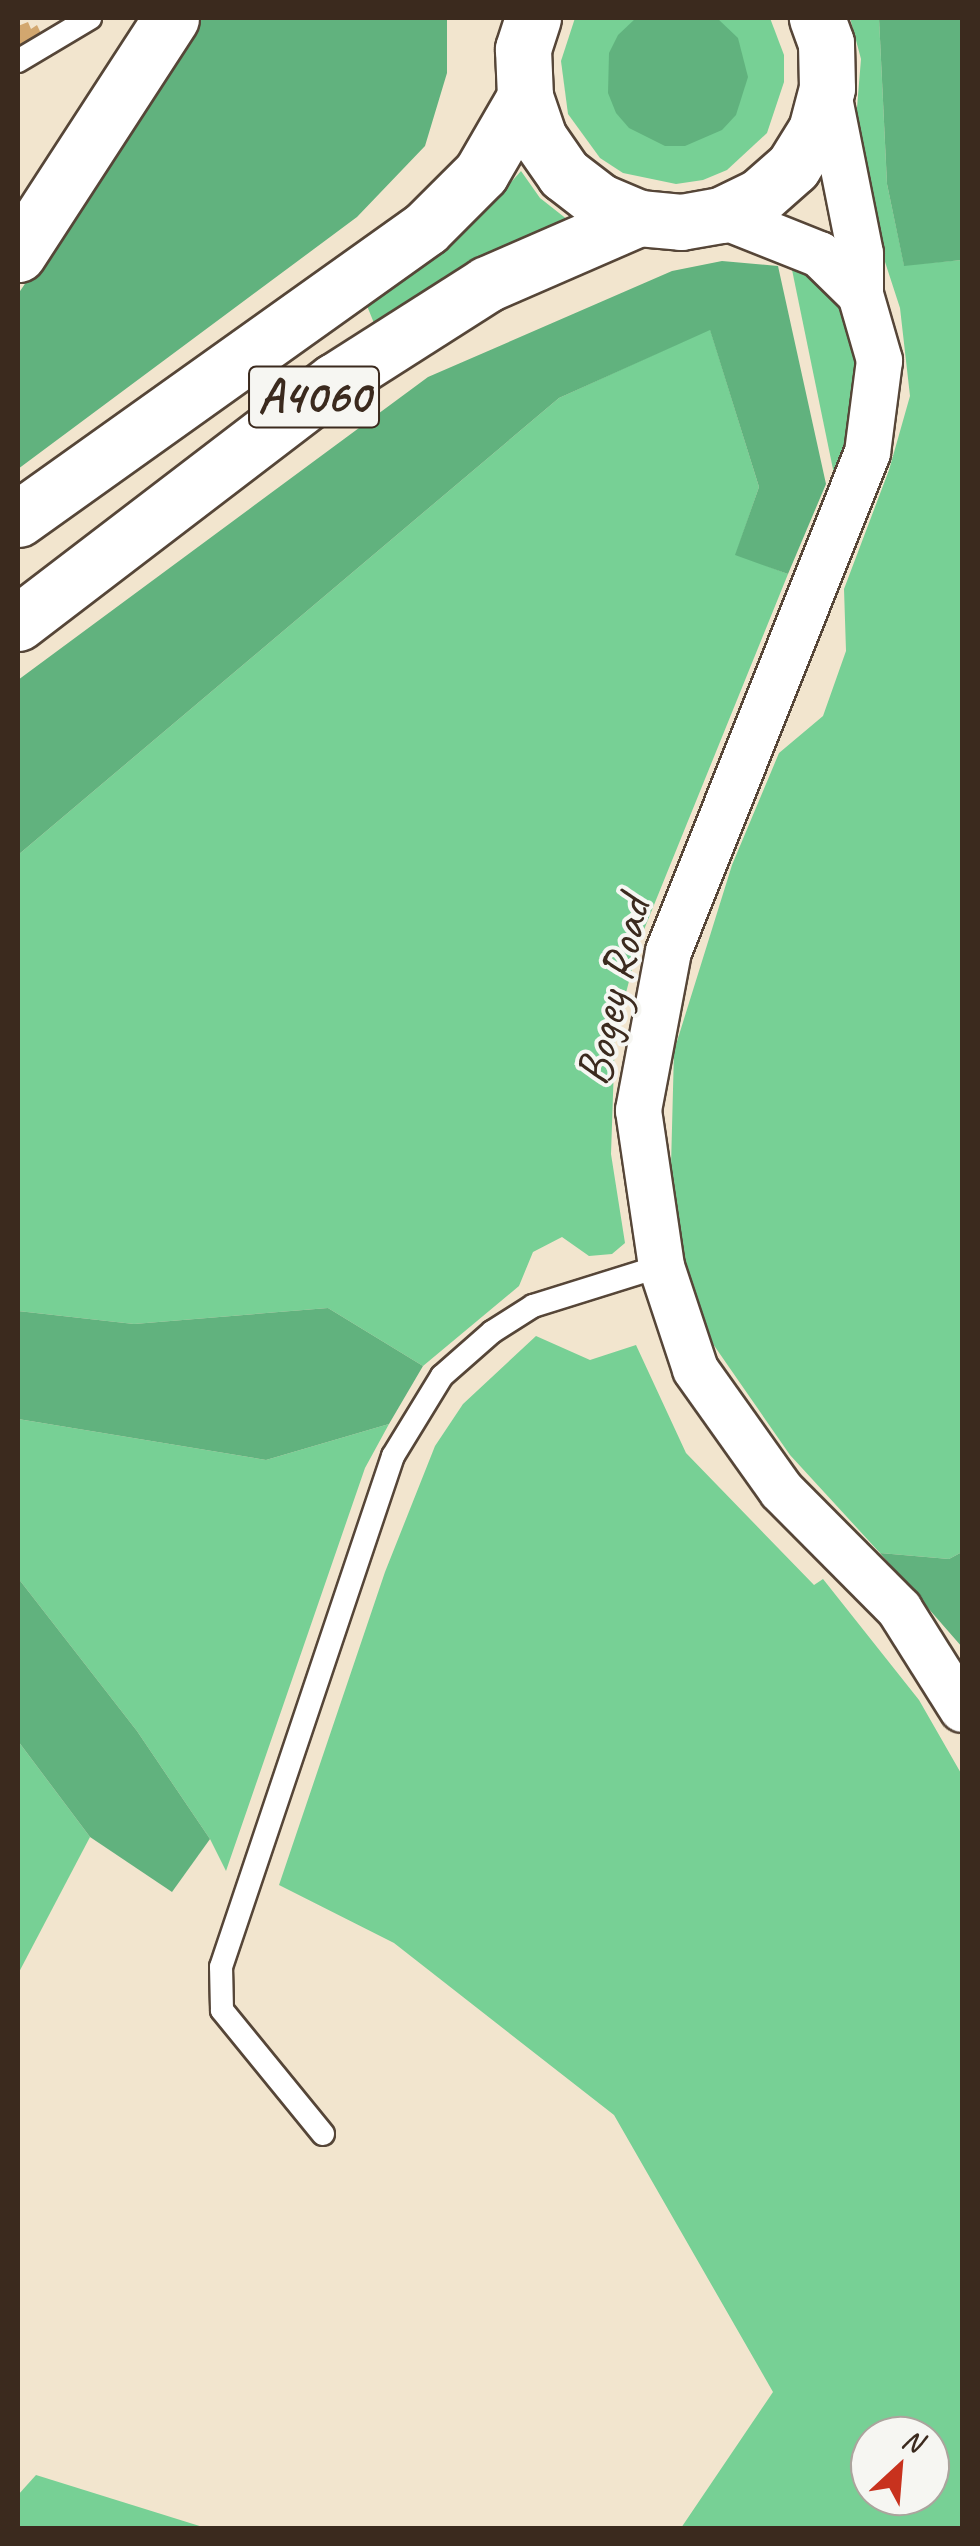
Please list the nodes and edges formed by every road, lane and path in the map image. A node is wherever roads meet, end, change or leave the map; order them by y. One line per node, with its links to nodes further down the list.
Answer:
1 (90, 18): 5 (lane)
2 (170, 18): 10 (main road)
3 (533, 18): 7 (main road)
4 (818, 18): 6 (main road)
5 (18, 61)
6 (827, 88): 8 (main road); 11 (street, Bogey Road)
7 (525, 97): 9 (main road); 12 (main road, A4060)
8 (721, 214): 9 (main road); 11 (street, Bogey Road)
9 (639, 218): 13 (main road, A4060)
10 (18, 254)
11 (860, 294): 14 (street, Bogey Road)
12 (18, 520)
13 (18, 624)
14 (661, 1266): 15 (street, Bogey Road); 16 (lane)
15 (962, 1708)
16 (323, 2134)

